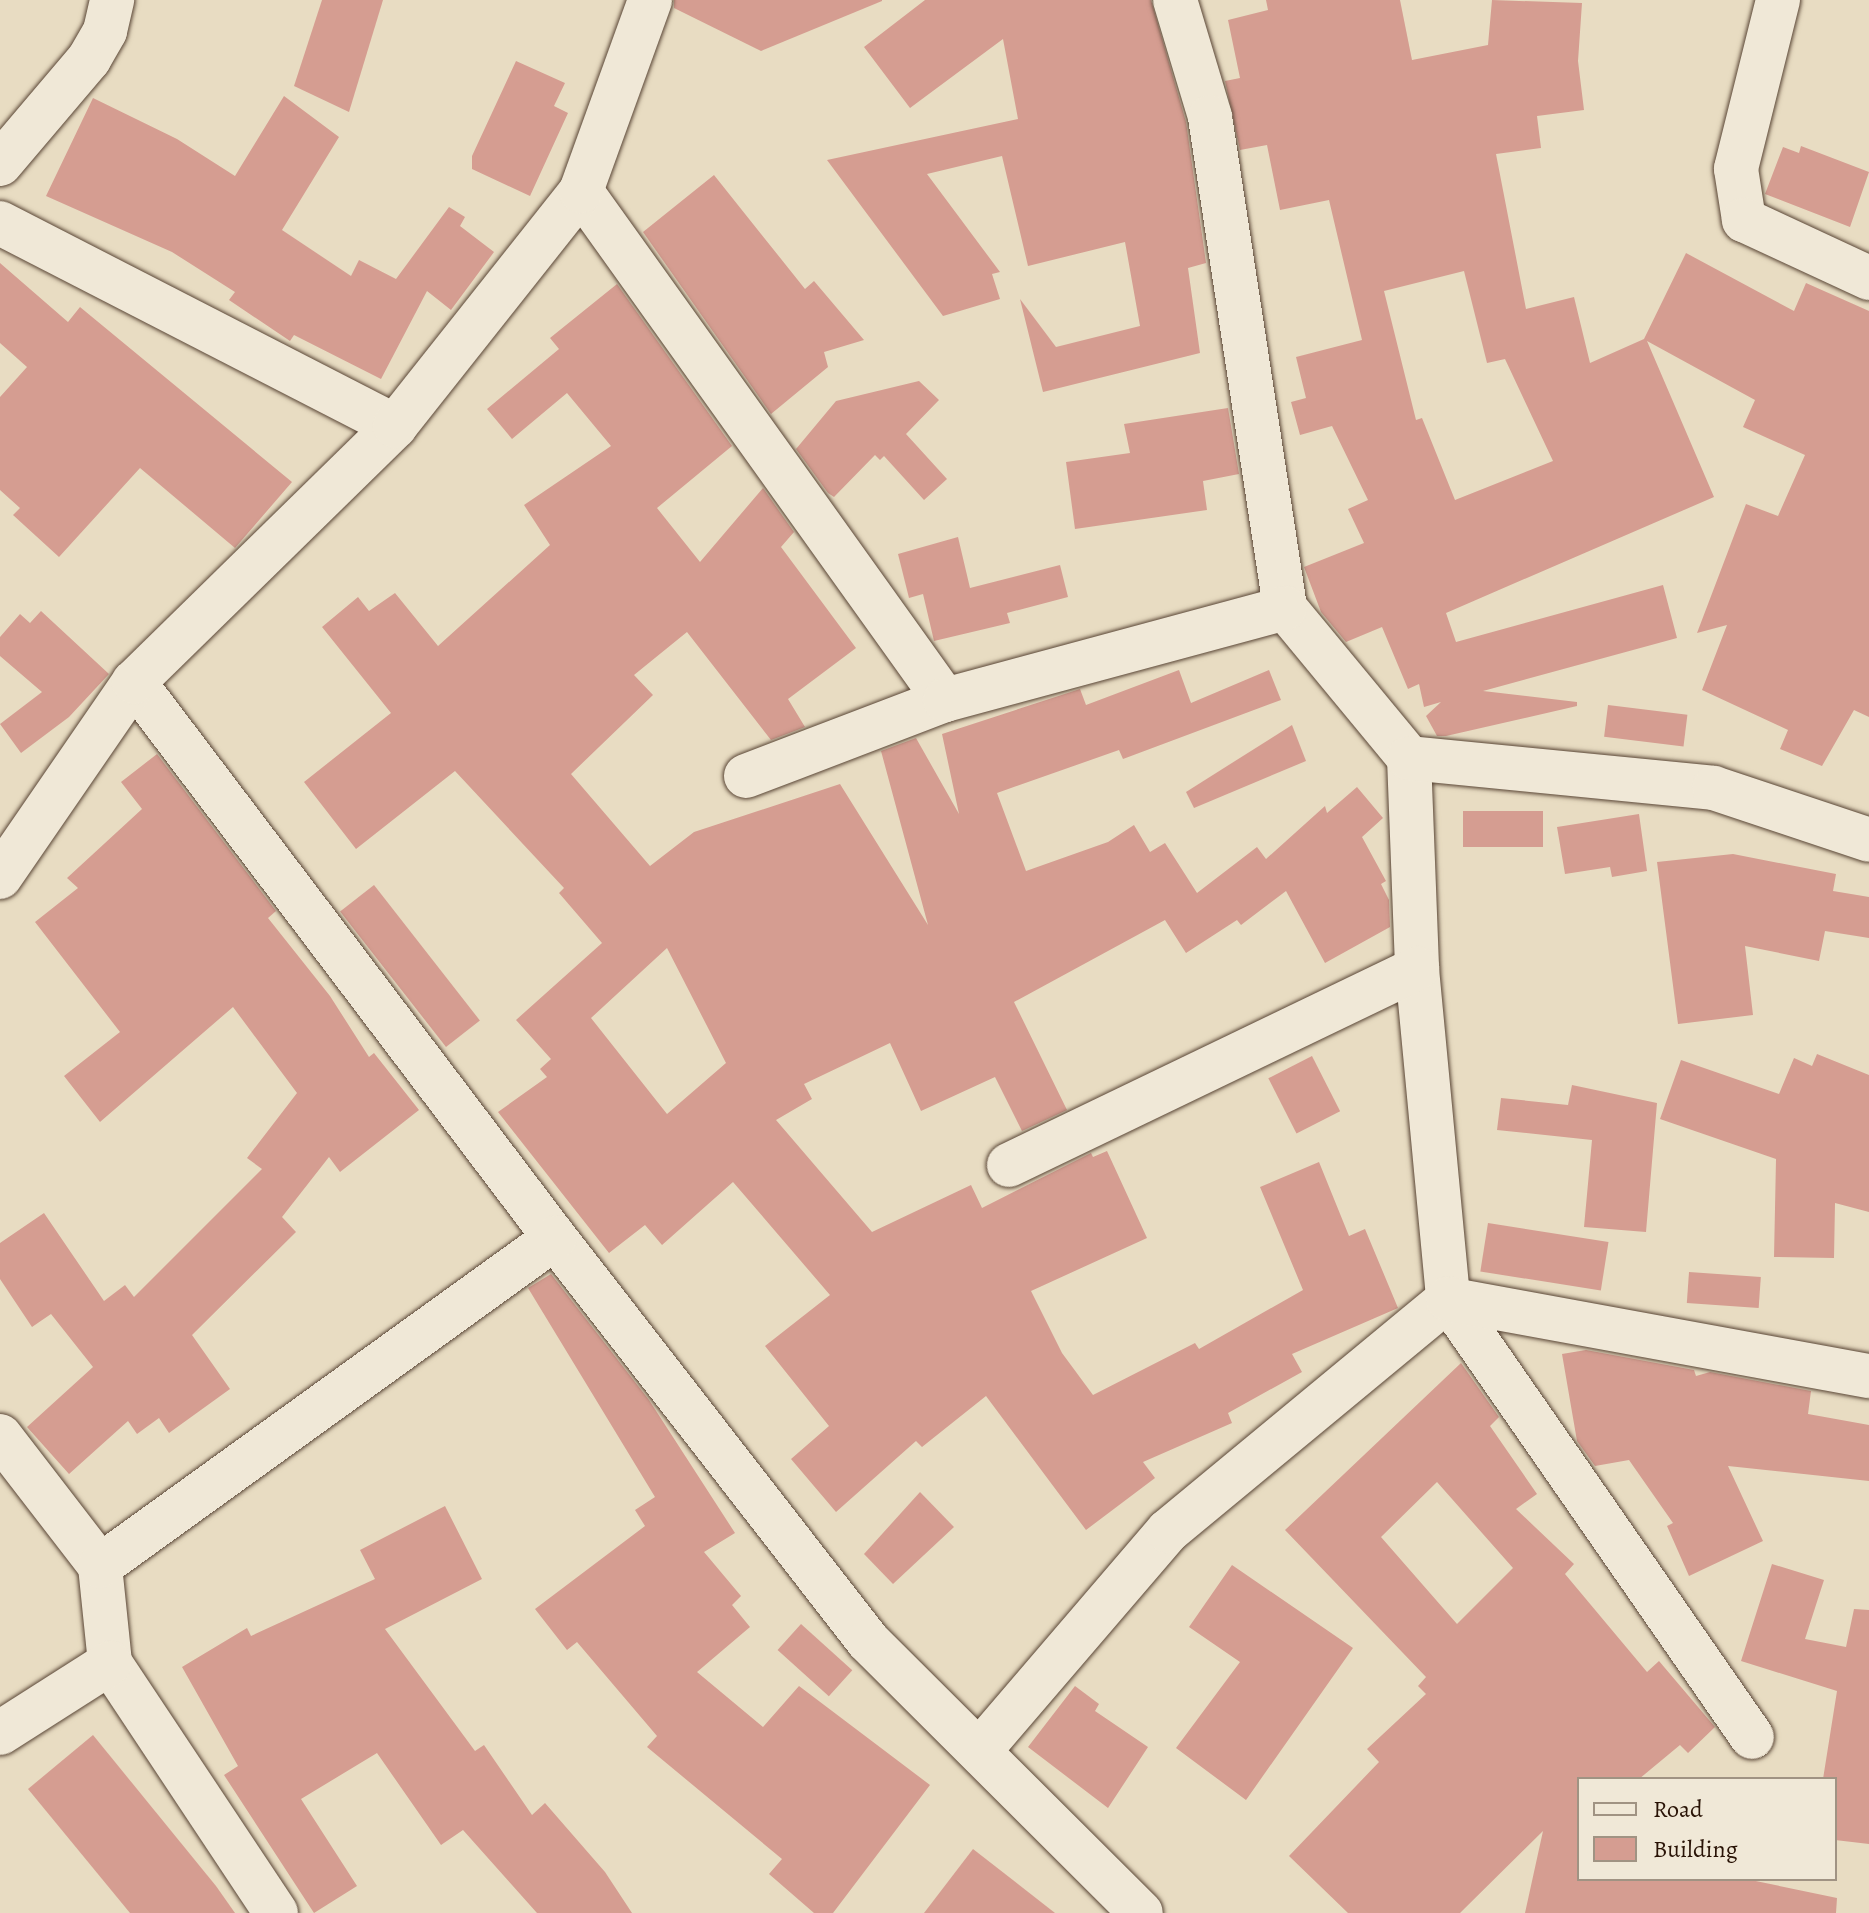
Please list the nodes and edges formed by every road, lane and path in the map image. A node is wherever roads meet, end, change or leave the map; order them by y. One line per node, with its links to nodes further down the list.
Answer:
1 (112, 0): 5 (street)
2 (650, 0): 6 (street)
3 (1175, 0): 10 (street)
4 (1778, 0): 8 (street)
5 (0, 164)
6 (581, 191): 9 (street); 12 (street)
7 (0, 223): 9 (street)
8 (1869, 278)
9 (395, 426): 11 (street)
10 (1285, 608): 12 (street); 13 (street)
11 (134, 682): 16 (street); 19 (street)
12 (945, 700): 14 (street)
13 (1409, 758): 15 (street); 17 (street)
14 (746, 776)
15 (1869, 840)
16 (0, 877)
17 (1417, 969): 18 (street); 20 (street)
18 (1009, 1165)
19 (555, 1238): 23 (street); 27 (street)
20 (1448, 1299): 21 (street); 26 (street); 27 (street)
21 (1869, 1376)
22 (0, 1436): 23 (street)
23 (100, 1566): 24 (street)
24 (110, 1663): 25 (street); 28 (street)
25 (0, 1733)
26 (1752, 1737)
27 (981, 1749): 29 (street)
28 (276, 1913)
29 (1141, 1913)

